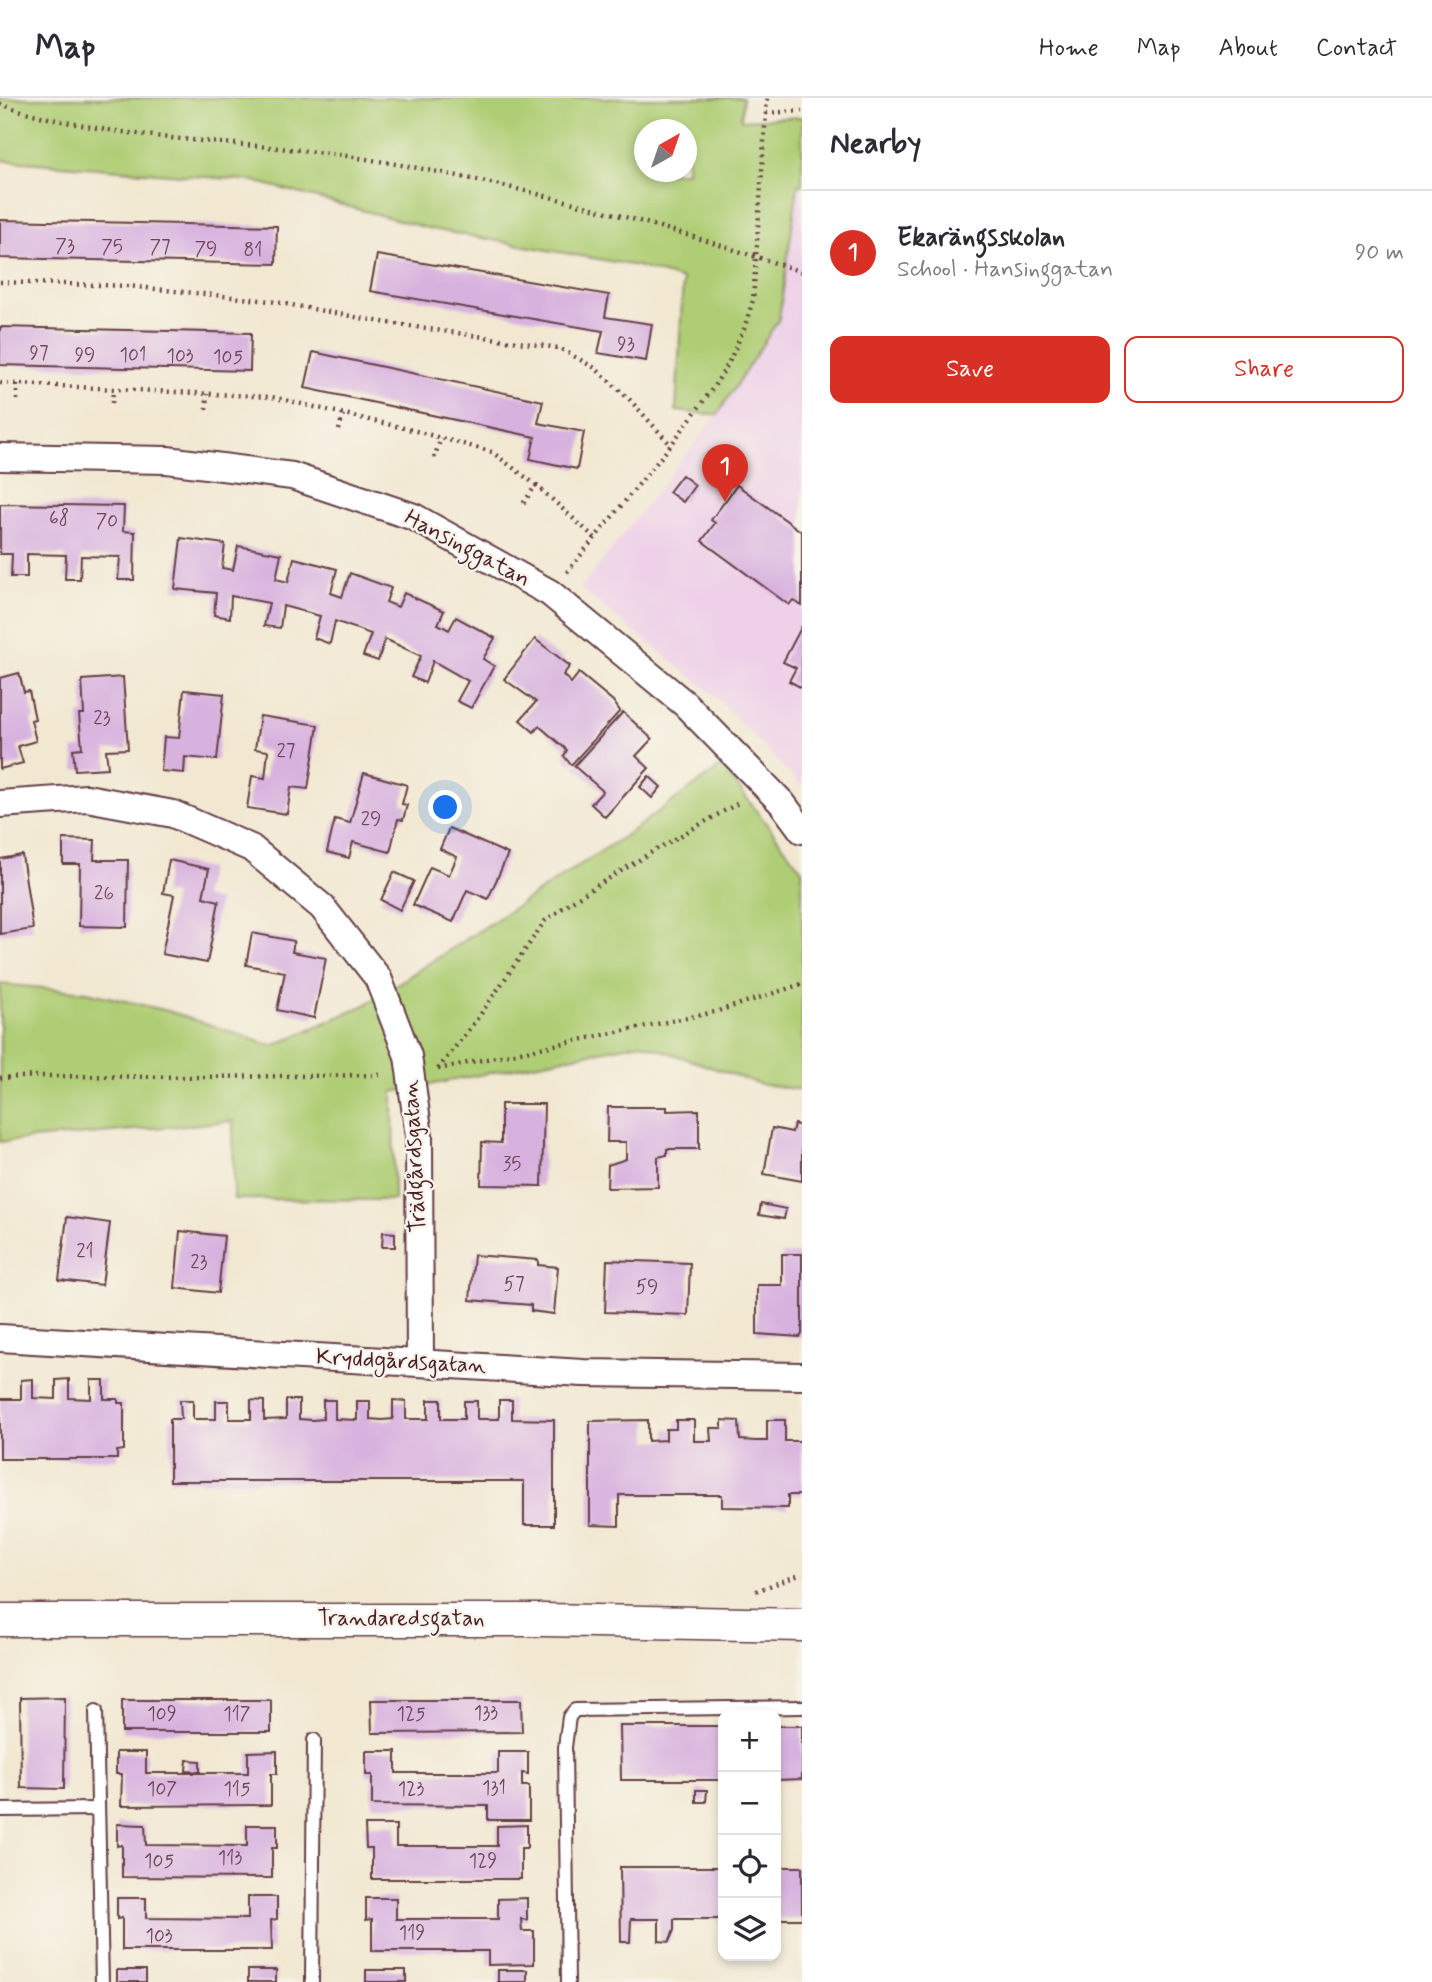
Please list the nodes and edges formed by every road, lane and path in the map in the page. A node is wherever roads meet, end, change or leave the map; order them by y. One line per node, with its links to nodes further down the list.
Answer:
1 (768, 98): 4 (path)
2 (0, 104): 5 (path)
3 (802, 111): 4 (path)
4 (766, 113): 5 (path)
5 (757, 256): 6 (path); 18 (path)
6 (802, 272)
7 (0, 282): 18 (path)
8 (0, 383): 9 (path)
9 (17, 384): 10 (path); 12 (path)
10 (113, 389): 11 (path); 13 (path)
11 (207, 394): 14 (path); 15 (path)
12 (17, 401)
13 (112, 403)
14 (206, 409)
15 (343, 413): 16 (path); 17 (path)
16 (339, 430)
17 (441, 438): 20 (path); 21 (path)
18 (671, 445): 23 (path)
19 (0, 457): 24 (street, Hansinggatan)
20 (434, 458)
21 (536, 485): 22 (path); 23 (path)
22 (522, 505)
23 (595, 538): 24 (path)
24 (550, 593): 25 (street, Hansinggatan)
25 (766, 787): 27 (street, Hansinggatan); 28 (path)
26 (0, 804): 30 (street, Trädgårdsgatan)
27 (802, 830)
28 (438, 1069)
29 (0, 1338): 30 (street, Kryddgårdsgatan)
30 (420, 1363): 31 (street, Kryddgårdsgatan)
31 (802, 1376)
32 (0, 1620): 33 (street, Trandaredsgatan)
33 (802, 1625)
34 (802, 1707): 41 (lane)
35 (96, 1711): 37 (lane)
36 (314, 1740): 40 (lane)
37 (98, 1809): 38 (lane); 39 (lane)
38 (0, 1810)
39 (102, 1982)
40 (312, 1982)
41 (568, 1982)

